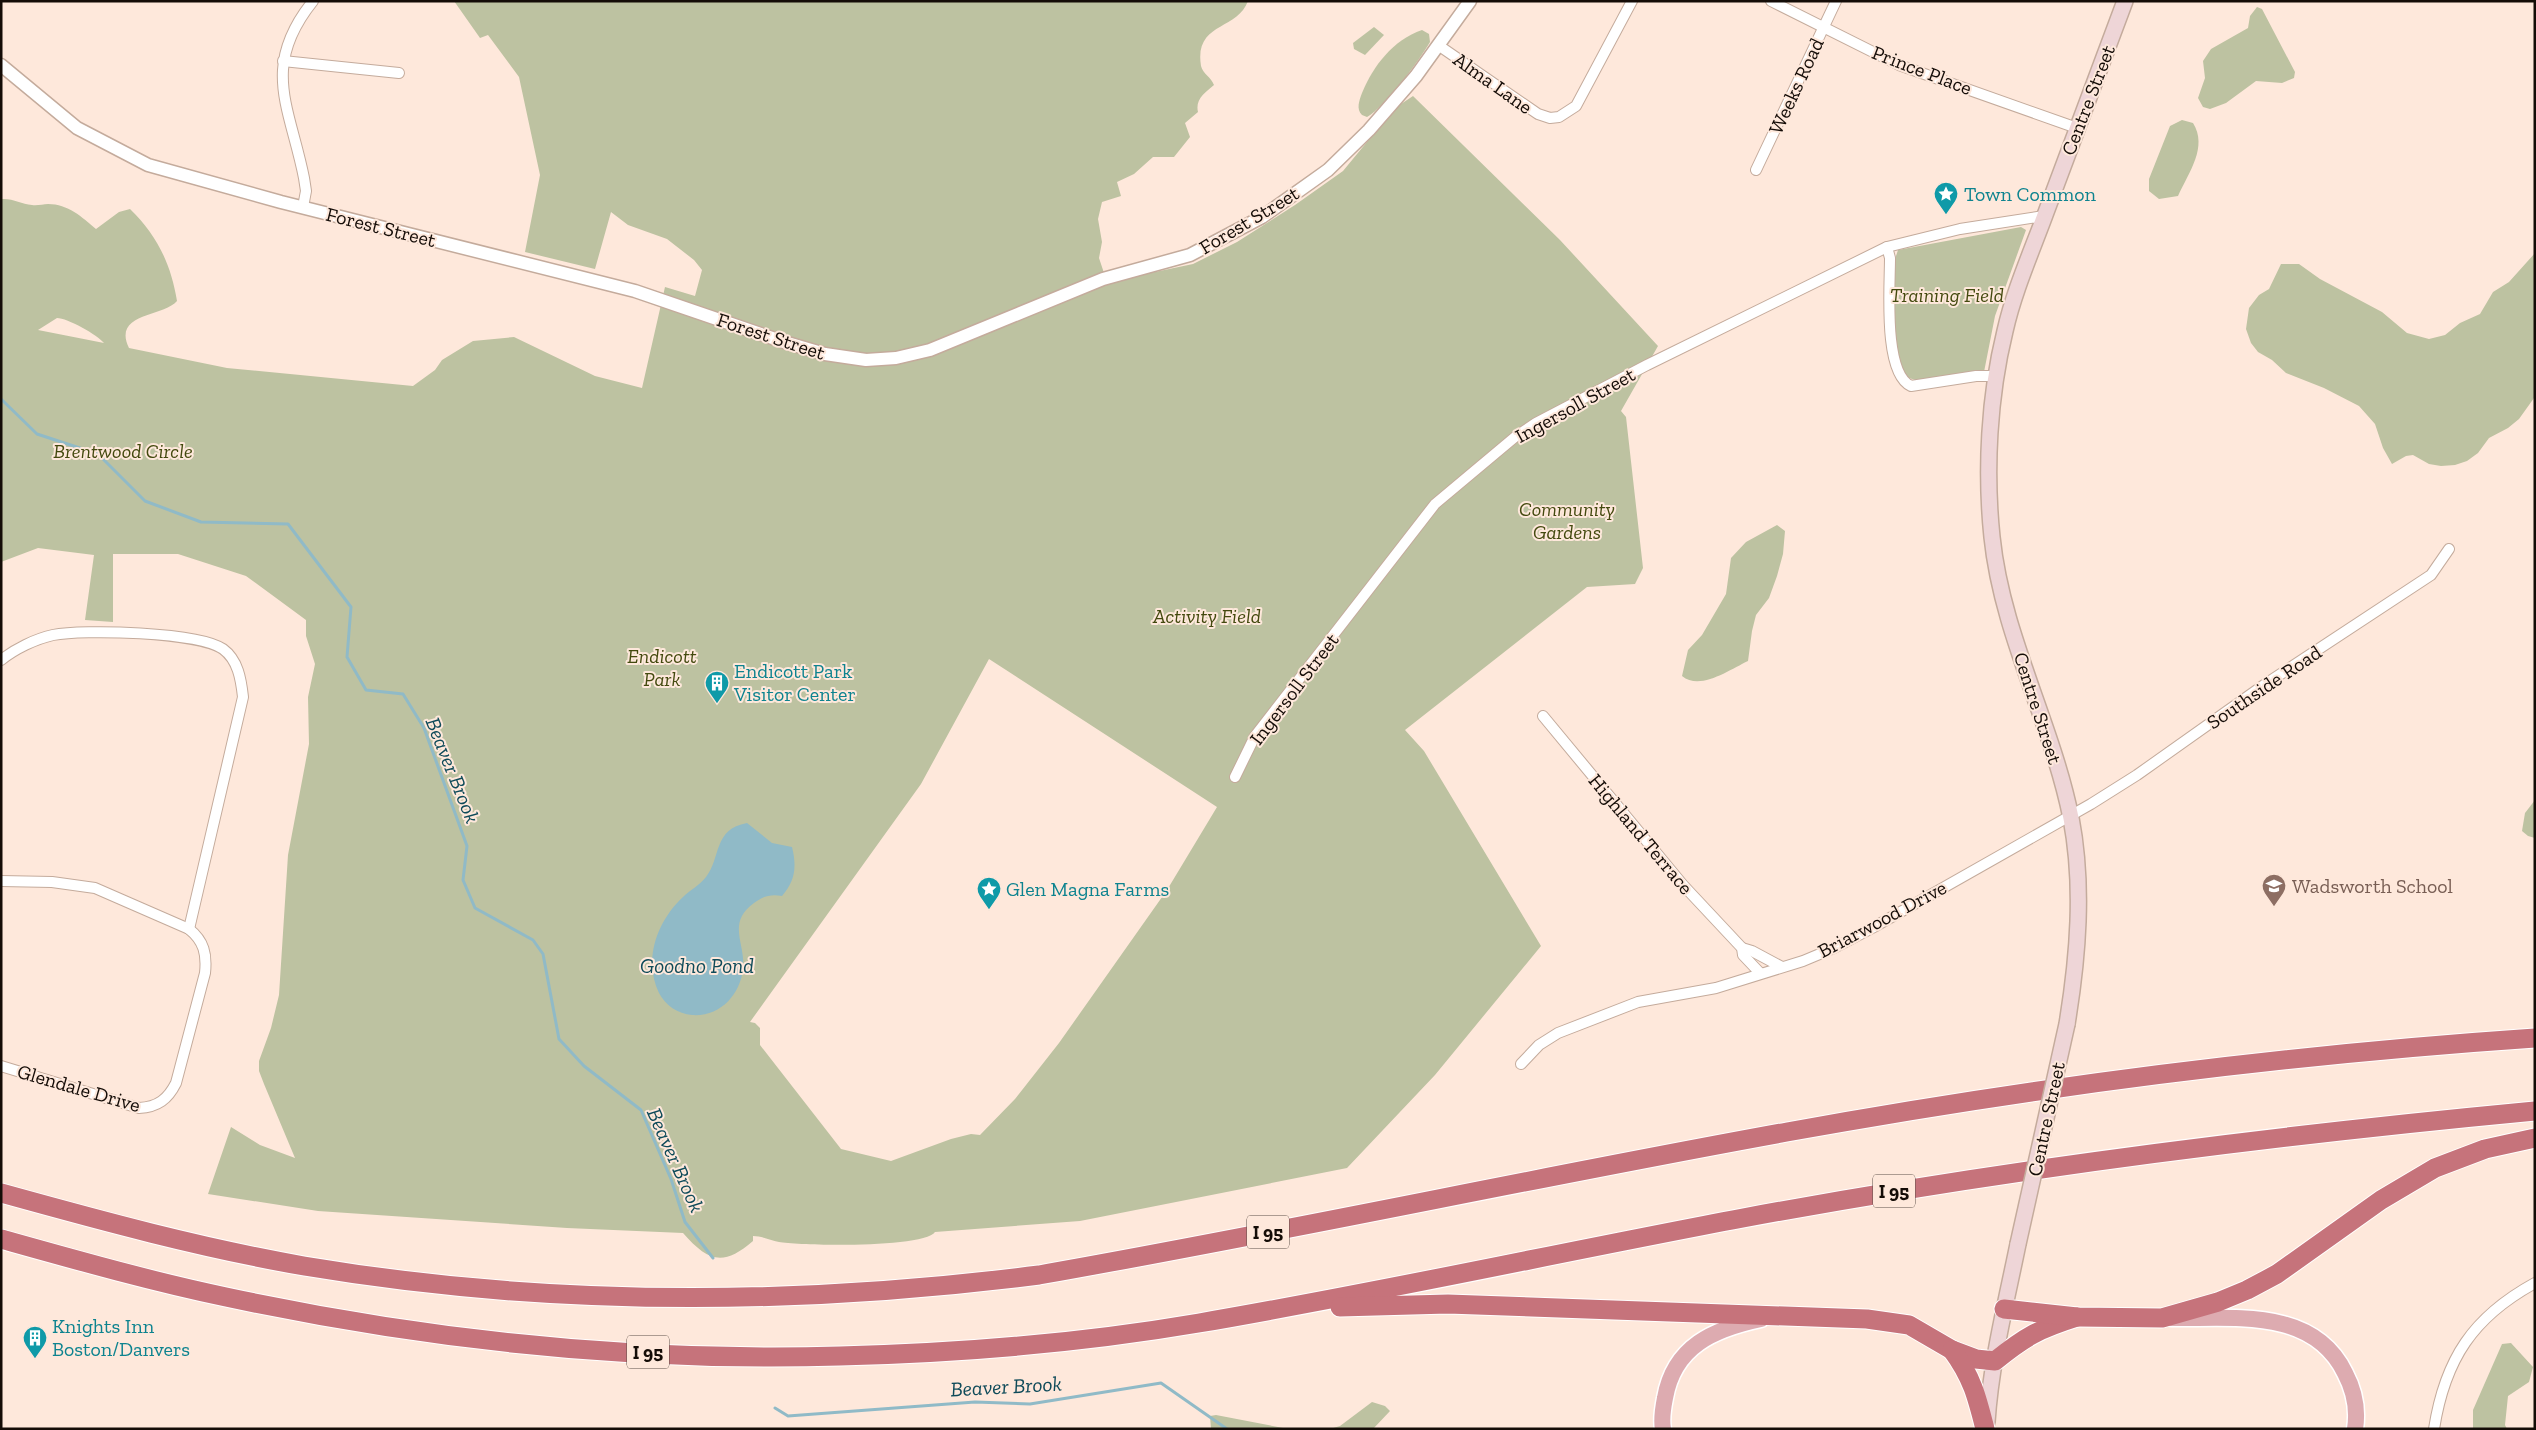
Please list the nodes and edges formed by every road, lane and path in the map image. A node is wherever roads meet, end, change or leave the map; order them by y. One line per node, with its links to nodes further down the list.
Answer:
1 (312, 1): 9 (street)
2 (1470, 1): 8 (street, Forest Street)
3 (1632, 1): 8 (street, Alma Lane)
4 (1771, 1): 7 (street, Prince Place)
5 (1836, 1): 7 (street, Weeks Road)
6 (2125, 1): 12 (main road, Centre Street)
7 (1824, 28): 12 (street, Prince Place); 13 (street, Weeks Road)
8 (1438, 45): 14 (street, Forest Street)
9 (283, 61): 11 (street); 14 (street)
10 (1, 65): 14 (street, Forest Street)
11 (399, 72)
12 (2077, 128): 15 (main road, Centre Street)
13 (1756, 170)
14 (303, 208)
15 (2044, 216): 16 (street, Ingersoll Street); 17 (main road, Centre Street)
16 (1887, 247): 17 (street); 21 (street, Ingersoll Street)
17 (1997, 376): 22 (main road, Centre Street)
18 (2449, 549): 22 (street, Southside Road)
19 (1, 660): 24 (street)
20 (1543, 716): 25 (street, Highland Terrace)
21 (1235, 777)
22 (2070, 816): 26 (street, Briarwood Drive); 38 (main road, Centre Street, bridge)
23 (1, 881): 24 (street, Glendale Drive)
24 (189, 929): 32 (street, Glendale Drive)
25 (1742, 948): 26 (street, Highland Terrace); 27 (street, Highland Terrace)
26 (1782, 967): 27 (street, Briarwood Drive)
27 (1760, 973): 31 (street, Briarwood Drive)
28 (2535, 1028): 30 (highway)
29 (2535, 1038): 30 (highway, I 95)
30 (2470, 1042): 35 (highway, I 95)
31 (1521, 1064)
32 (1, 1066)
33 (2535, 1111): 39 (highway, I 95)
34 (2535, 1138): 42 (highway)
35 (1, 1193)
36 (1, 1239): 39 (highway, I 95)
37 (2535, 1283): 48 (street)
38 (2004, 1309): 41 (highway); 44 (main road, Centre Street)
39 (1259, 1312): 40 (highway)
40 (1771, 1317): 43 (highway); 45 (main road)
41 (2077, 1317): 42 (highway); 44 (highway)
42 (2162, 1318): 47 (main road)
43 (1952, 1350): 44 (highway); 46 (highway)
44 (1995, 1361): 46 (main road, Centre Street)
45 (1663, 1429)
46 (1986, 1429)
47 (2355, 1429)
48 (2434, 1429)

